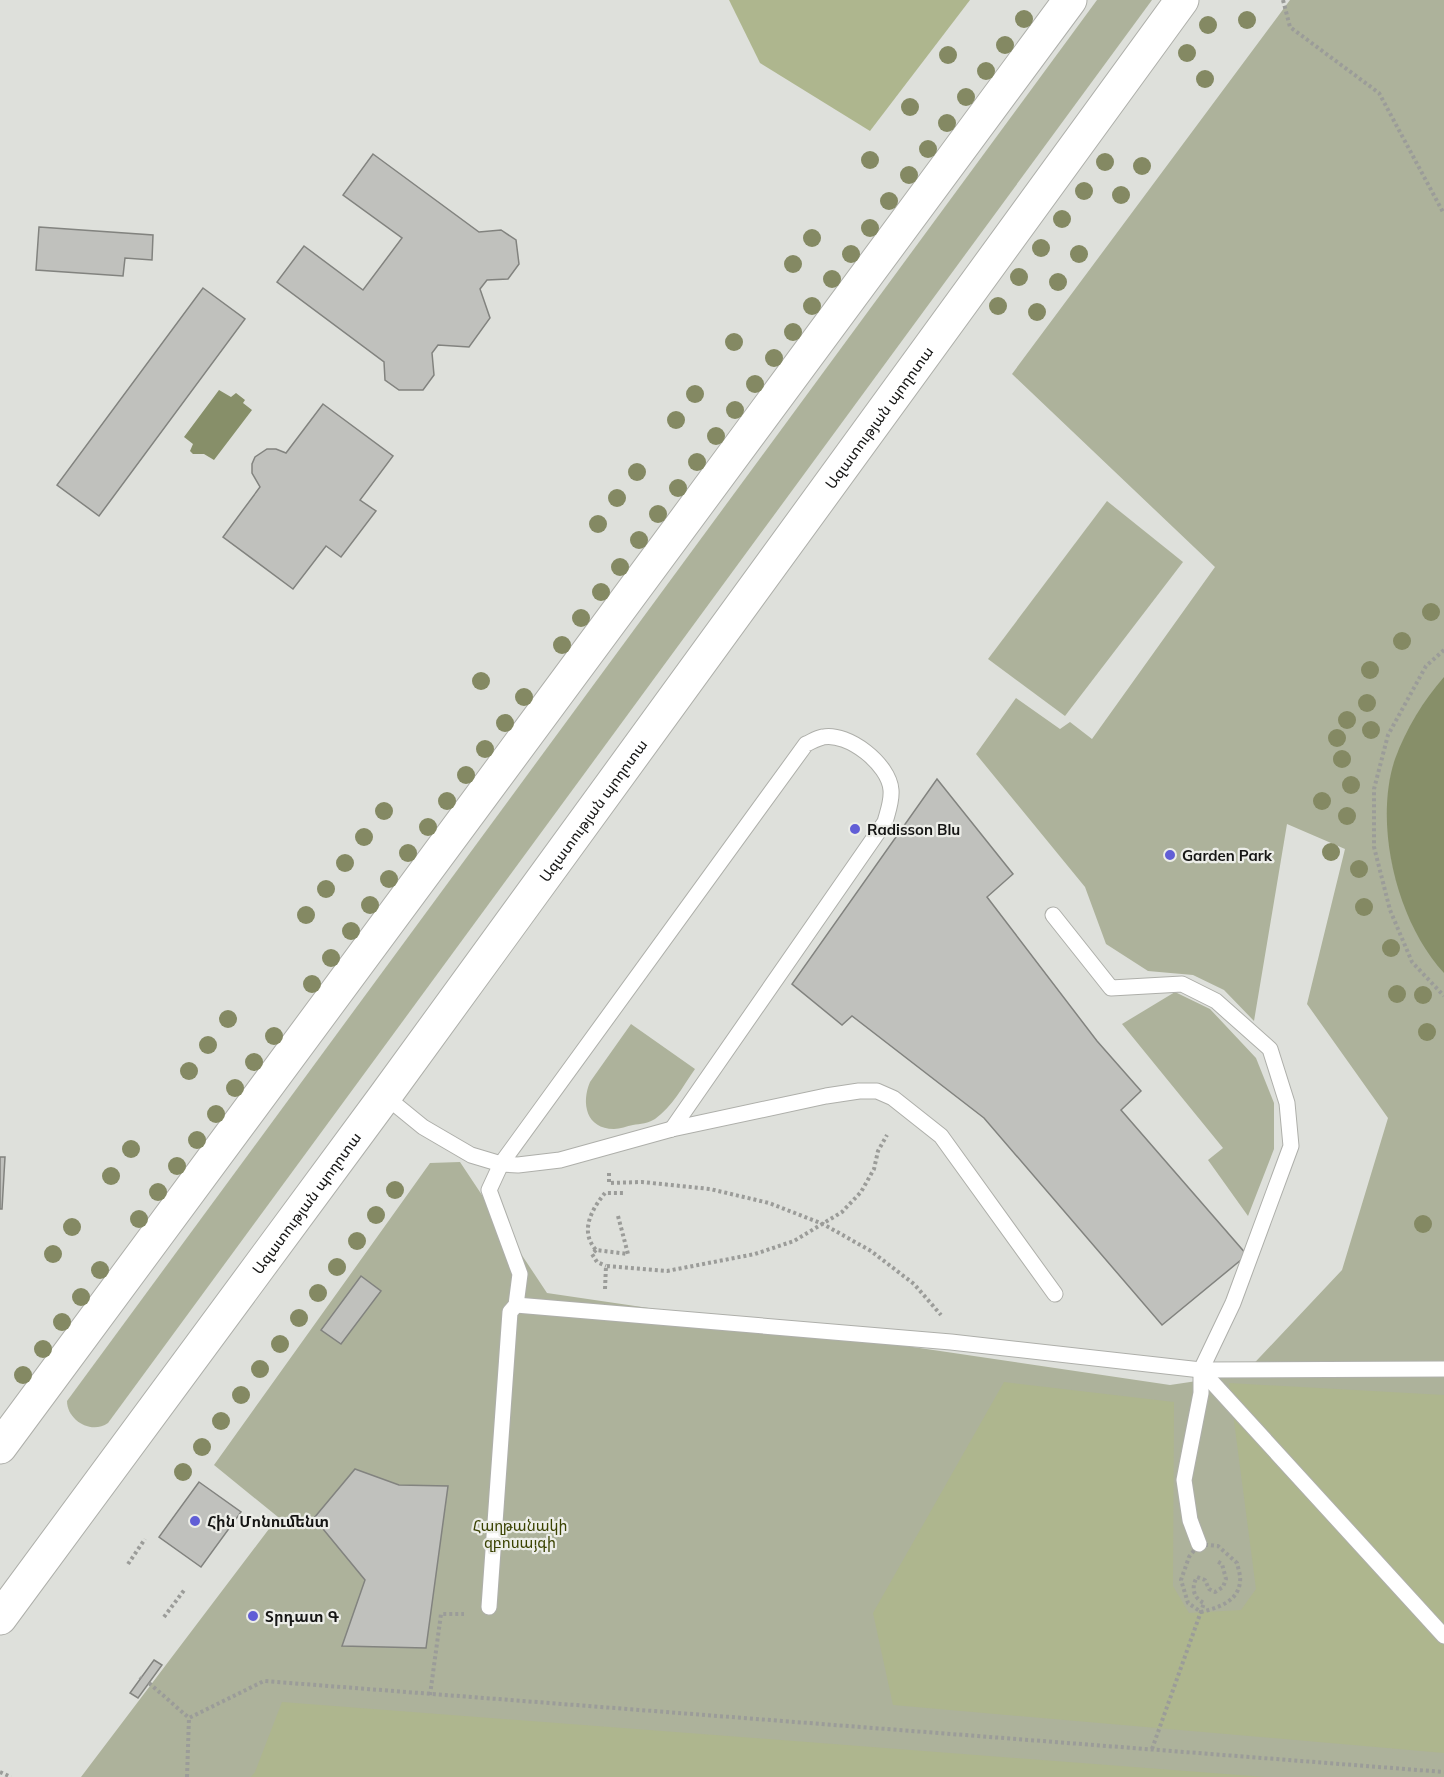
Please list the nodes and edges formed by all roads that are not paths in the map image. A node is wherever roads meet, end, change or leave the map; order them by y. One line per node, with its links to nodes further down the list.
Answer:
1 (1070, 0): 11 (main road)
2 (1182, 0): 4 (main road, Ազատության պողոտա)
3 (1053, 915): 10 (lane)
4 (385, 1096): 6 (lane); 14 (main road, Ազատության պողոտա)
5 (672, 1129): 6 (lane); 6 (lane); 7 (lane)
6 (501, 1164): 8 (lane)
7 (1055, 1294)
8 (516, 1305): 10 (lane); 13 (lane)
9 (1444, 1369): 10 (lane)
10 (1201, 1370): 12 (lane); 15 (lane)
11 (0, 1447)
12 (1199, 1544)
13 (489, 1607)
14 (0, 1618)
15 (1444, 1636)

